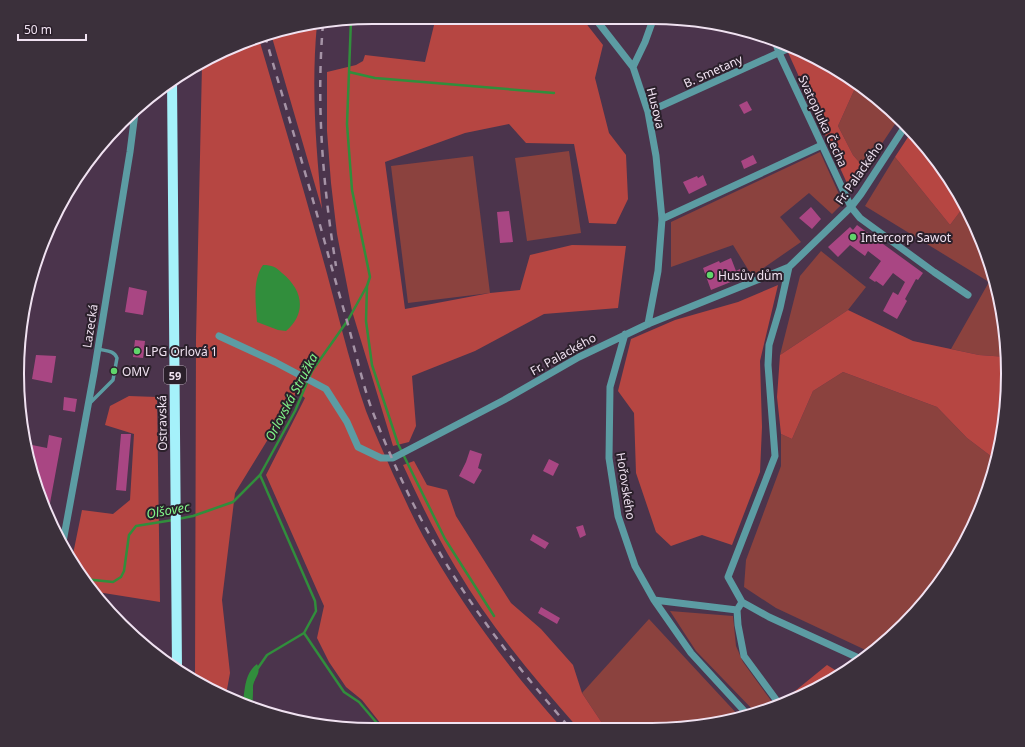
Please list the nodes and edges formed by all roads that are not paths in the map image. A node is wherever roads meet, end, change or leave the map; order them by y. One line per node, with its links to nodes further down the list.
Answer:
1 (599, 24): 6 (street, Husova)
2 (651, 24): 6 (street)
3 (777, 48): 5 (street, Svatopluka Čecha)
4 (784, 51): 5 (street, B. Smetany)
5 (779, 53): 8 (street, B. Smetany); 11 (street, Svatopluka Čecha)
6 (633, 67): 8 (street, Husova)
7 (172, 88): 26 (main road, Ostravská / 59)
8 (648, 112): 13 (street, Husova)
9 (133, 120): 19 (street, Lazecká)
10 (903, 130): 12 (street, Fr. Palackého)
11 (822, 145): 12 (street, Svatopluka Čecha); 13 (street)
12 (851, 207): 14 (street, Fr. Palackého); 15 (street, Svatopluka Čecha)
13 (662, 219): 16 (street, Husova)
14 (789, 267): 16 (street, Fr. Palackého); 23 (street)
15 (968, 295)
16 (648, 324): 17 (street, Fr. Palackého)
17 (625, 334): 18 (street, Fr. Palackého); 22 (street, Hořovského)
18 (218, 336)
19 (98, 349): 20 (street, Lazecká); 20 (lane)
20 (88, 405): 21 (street, Lazecká)
21 (64, 536)
22 (654, 600): 24 (street); 28 (street, Hořovského)
23 (742, 602): 24 (street); 25 (street)
24 (737, 610): 27 (street)
25 (856, 657)
26 (177, 663)
27 (776, 699)
28 (744, 710)

